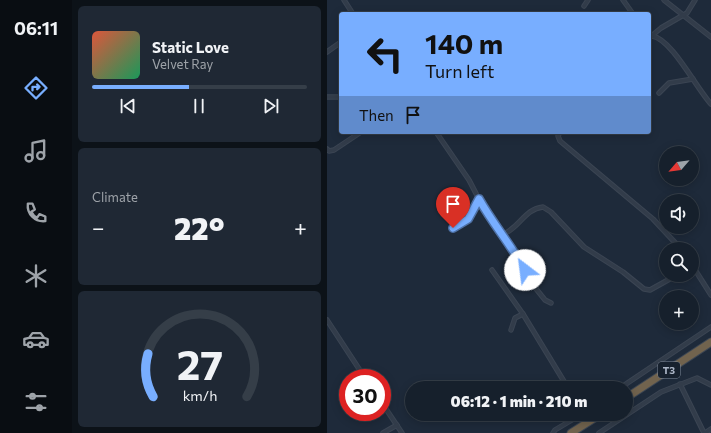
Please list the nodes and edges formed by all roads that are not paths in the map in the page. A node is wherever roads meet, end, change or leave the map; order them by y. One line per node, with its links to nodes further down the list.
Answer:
1 (344, 0): 7 (street)
2 (588, 0): 6 (street)
3 (623, 0): 8 (street)
4 (664, 0): 9 (street)
5 (695, 0): 9 (street)
6 (584, 6)
7 (352, 12)
8 (632, 12)
9 (684, 15): 10 (street); 12 (street)
10 (651, 35)
11 (651, 36): 15 (street)
12 (711, 37)
13 (339, 43): 14 (street)
14 (327, 52)
15 (693, 79): 16 (street); 19 (street)
16 (659, 93)
17 (327, 97): 18 (street)
18 (339, 97)
19 (711, 104)
20 (358, 134): 23 (street)
21 (437, 134): 24 (street)
22 (559, 134): 27 (street)
23 (327, 149)
24 (479, 199): 25 (street); 26 (street)
25 (453, 228)
26 (503, 234): 30 (street); 32 (street)
27 (674, 242)
28 (492, 270): 33 (street)
29 (699, 277): 31 (street)
30 (664, 282)
31 (711, 295)
32 (551, 303)
33 (523, 314): 36 (street); 39 (street)
34 (327, 320): 38 (street)
35 (711, 326): 40 (street)
36 (511, 330)
37 (711, 342): 43 (highway, T3)
38 (359, 369)
39 (564, 381)
40 (630, 381)
41 (680, 384): 42 (street); 53 (street); 54 (street)
42 (711, 385)
43 (633, 393)
44 (391, 416): 47 (street)
45 (570, 421): 52 (street)
46 (591, 421): 49 (highway)
47 (397, 425): 50 (street); 51 (street)
48 (711, 429): 54 (street)
49 (575, 432)
50 (383, 433)
51 (402, 433)
52 (553, 433)
53 (599, 433)
54 (704, 433)

